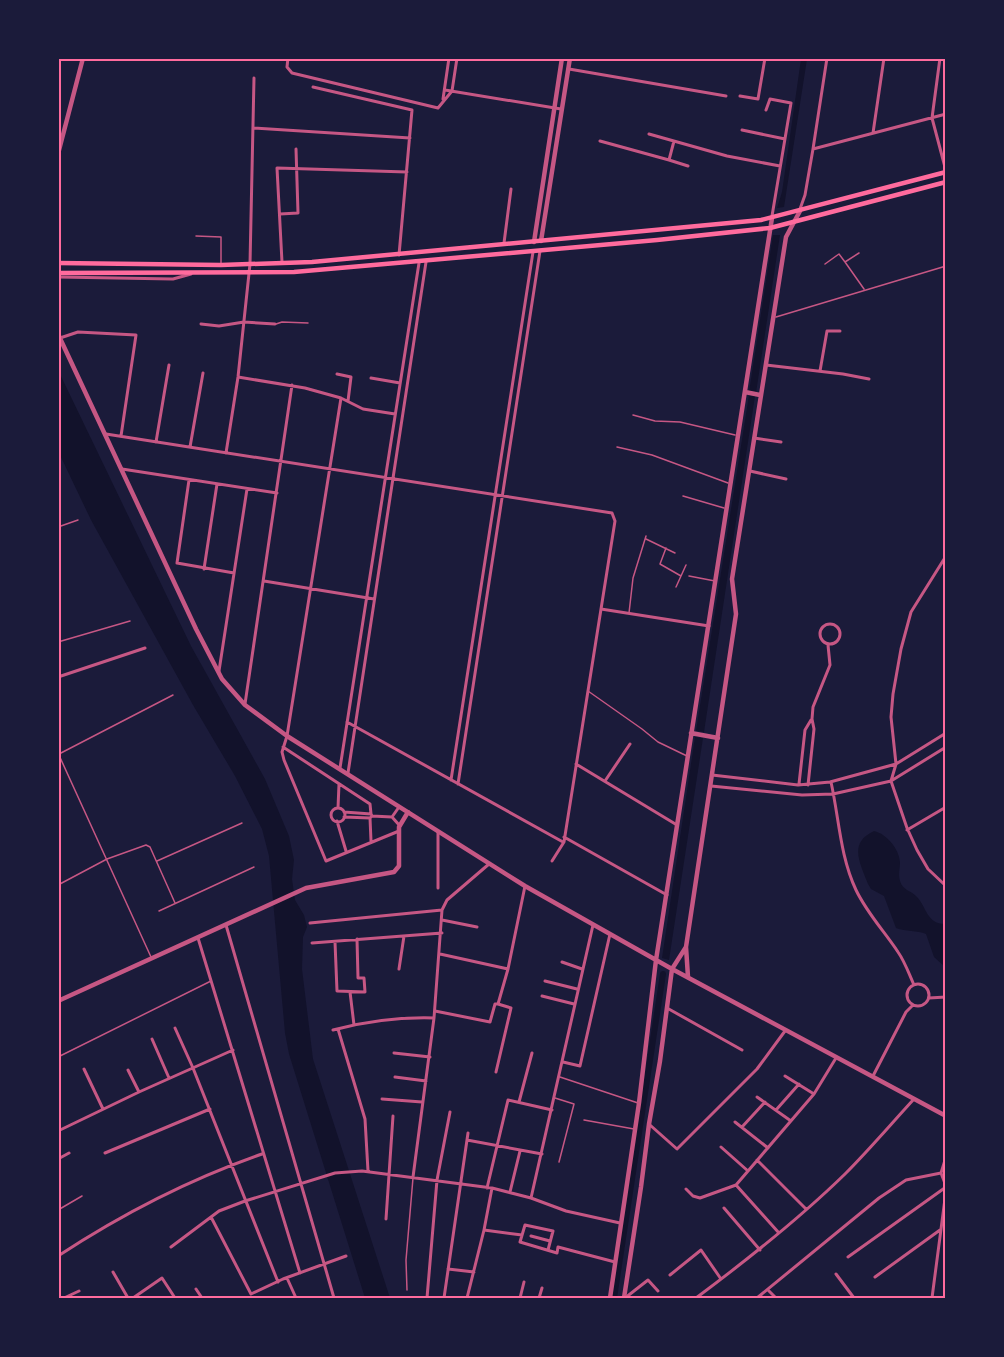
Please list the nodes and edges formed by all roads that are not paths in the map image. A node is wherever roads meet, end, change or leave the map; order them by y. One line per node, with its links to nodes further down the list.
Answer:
1 (83, 58): 36 (street)
2 (288, 58): 18 (street)
3 (449, 58): 14 (street)
4 (457, 58): 15 (street)
5 (562, 58): 19 (street)
6 (570, 58): 11 (street)
7 (765, 58): 17 (street)
8 (827, 58): 35 (street)
9 (884, 58): 26 (street)
10 (940, 58): 23 (street)
11 (569, 69): 16 (street); 20 (street)
12 (254, 78): 24 (street)
13 (313, 87): 30 (street)
14 (445, 90): 15 (street); 18 (street)
15 (452, 91): 18 (street); 19 (street)
16 (726, 96)
17 (740, 96)
18 (443, 101)
19 (554, 108): 20 (street); 28 (street)
20 (562, 109): 29 (street)
21 (766, 110): 31 (street)
22 (945, 114): 23 (street)
23 (932, 118): 26 (street); 42 (street)
24 (254, 128): 30 (street); 62 (street)
25 (742, 130): 31 (street)
26 (873, 133): 35 (street)
27 (649, 134): 33 (street)
28 (550, 135): 29 (street); 51 (street)
29 (558, 135): 52 (street)
30 (410, 138): 41 (street)
31 (785, 139): 39 (street)
32 (600, 141): 37 (street)
33 (674, 141): 37 (street); 39 (street)
34 (296, 149): 40 (street)
35 (813, 149): 45 (street)
36 (58, 154)
37 (669, 160): 38 (street)
38 (688, 166)
39 (780, 166): 47 (street)
40 (297, 170): 41 (street); 46 (street); 46 (street)
41 (407, 172): 57 (street)
42 (945, 172): 45 (main road)
43 (945, 182): 48 (main road)
44 (512, 189): 53 (street)
45 (800, 211): 47 (main road); 48 (street)
46 (280, 214): 63 (street)
47 (772, 218): 49 (street); 52 (main road)
48 (794, 222): 49 (main road); 72 (street)
49 (770, 228): 54 (main road); 91 (street)
50 (196, 236): 65 (lane)
51 (534, 242): 52 (main road); 53 (main road); 55 (main road)
52 (541, 242): 54 (main road)
53 (504, 245): 57 (main road)
54 (540, 251): 55 (main road); 80 (street)
55 (533, 252): 59 (main road); 79 (street)
56 (859, 254): 60 (lane)
57 (399, 255): 63 (main road)
58 (419, 262): 59 (main road); 68 (main road); 89 (street)
59 (426, 262): 111 (street)
60 (846, 262): 64 (lane); 71 (lane)
61 (58, 263): 65 (main road)
62 (250, 264): 63 (main road); 65 (main road); 68 (street)
63 (282, 264)
64 (825, 264)
65 (221, 265)
66 (945, 266): 71 (lane)
67 (58, 273): 69 (main road)
68 (248, 273): 69 (main road); 73 (street)
69 (192, 274): 70 (street)
70 (58, 278)
71 (865, 290): 72 (lane)
72 (772, 318): 82 (street)
73 (244, 322): 75 (street); 76 (street); 86 (street)
74 (308, 323): 76 (lane)
75 (201, 324)
76 (275, 324)
77 (840, 331): 83 (street)
78 (59, 336): 97 (street); 98 (street)
79 (518, 350): 80 (street); 118 (street)
80 (525, 351): 119 (street)
81 (169, 365): 101 (street)
82 (765, 365): 83 (street); 92 (street)
83 (820, 371): 88 (street)
84 (203, 373): 103 (street)
85 (337, 374): 94 (street)
86 (238, 376): 90 (street); 105 (street)
87 (370, 378): 89 (street)
88 (869, 379)
89 (400, 383): 95 (street)
90 (292, 385): 93 (street); 106 (street)
91 (747, 393): 92 (street); 99 (street)
92 (758, 395): 100 (street)
93 (341, 398): 94 (street); 108 (street)
94 (348, 401): 95 (street)
95 (395, 414): 110 (street)
96 (633, 416): 99 (lane)
97 (104, 434): 98 (street); 107 (street)
98 (121, 436): 101 (street)
99 (739, 436): 115 (street)
100 (754, 438): 102 (street); 109 (street)
101 (156, 442): 103 (street)
102 (781, 442)
103 (190, 447): 105 (street)
104 (617, 447): 115 (lane)
105 (226, 453): 106 (street)
106 (282, 462): 108 (street); 117 (street)
107 (120, 469): 113 (street); 145 (street)
108 (329, 469): 110 (street); 135 (street)
109 (748, 471): 112 (street); 156 (street)
110 (385, 478): 111 (street); 136 (street)
111 (393, 479): 118 (street); 137 (street)
112 (786, 479)
113 (189, 480): 114 (street); 128 (street)
114 (217, 484): 116 (street); 128 (street)
115 (731, 484): 121 (street)
116 (247, 489): 117 (street); 129 (street)
117 (277, 493): 132 (street)
118 (495, 495): 119 (street); 167 (street)
119 (503, 496): 138 (street); 172 (street)
120 (683, 496): 121 (lane)
121 (728, 508): 133 (street)
122 (78, 520): 123 (lane)
123 (58, 527)
124 (666, 548): 125 (lane); 130 (lane); 139 (lane)
125 (675, 553)
126 (945, 556): 126 (street); 163 (street)
127 (686, 565): 130 (lane)
128 (204, 568): 129 (street)
129 (234, 573): 145 (street)
130 (681, 576): 134 (lane)
131 (688, 576): 133 (lane)
132 (264, 581): 135 (street); 149 (street)
133 (716, 582): 141 (street)
134 (676, 587)
135 (310, 588): 136 (street); 155 (street)
136 (367, 597): 137 (street); 151 (street)
137 (374, 599): 152 (street)
138 (601, 609): 139 (street); 147 (street)
139 (629, 614): 141 (street)
140 (130, 621): 142 (lane)
141 (709, 626): 154 (street)
142 (58, 642)
143 (828, 645): 143 (street); 150 (street)
144 (145, 648): 146 (street)
145 (219, 674): 149 (street)
146 (58, 676)
147 (588, 691): 161 (lane); 162 (street)
148 (173, 695): 160 (lane)
149 (245, 705): 155 (street)
150 (812, 719): 173 (street); 174 (street)
151 (347, 722): 152 (street); 164 (street)
152 (355, 726): 165 (street); 167 (street)
153 (945, 733): 163 (street)
154 (694, 734): 156 (street); 161 (street)
155 (287, 736): 158 (street); 164 (street)
156 (718, 738): 166 (street)
157 (630, 744): 168 (street)
158 (283, 747): 171 (street); 192 (street)
159 (945, 747): 169 (street)
160 (59, 754): 193 (lane)
161 (688, 757): 186 (street)
162 (576, 764): 168 (street); 190 (street)
163 (896, 764): 169 (street); 170 (street)
164 (340, 768): 165 (street)
165 (348, 773): 179 (street)
166 (712, 775): 173 (street); 175 (street)
167 (451, 780): 172 (street)
168 (605, 781): 186 (street)
169 (891, 781): 176 (street); 188 (street)
170 (831, 782): 174 (street); 176 (street)
171 (339, 784): 178 (street); 182 (street)
172 (459, 784): 190 (street)
173 (798, 784): 174 (street)
174 (808, 785)
175 (711, 786): 176 (street); 218 (street)
176 (833, 794): 230 (street)
177 (945, 807): 188 (street)
178 (338, 808): 181 (street); 184 (street)
179 (400, 808): 180 (street); 183 (street)
180 (408, 812): 187 (street); 189 (street)
181 (344, 815): 182 (street); 184 (street)
182 (371, 816): 183 (street); 191 (street)
183 (392, 817): 187 (street)
184 (337, 821): 192 (street)
185 (242, 823): 195 (lane)
186 (678, 825): 202 (street)
187 (399, 828): 191 (street); 208 (street)
188 (907, 830): 200 (street)
189 (438, 832): 196 (street); 201 (street)
190 (564, 839): 194 (street); 202 (street)
191 (371, 841): 192 (street)
192 (346, 852)
193 (107, 859): 195 (lane); 198 (lane); 220 (lane)
194 (552, 861)
195 (156, 862): 203 (lane)
196 (490, 863): 199 (street); 204 (street)
197 (254, 867): 203 (lane)
198 (58, 885)
199 (525, 886): 209 (street); 225 (street)
200 (945, 886)
201 (438, 888)
202 (667, 895): 221 (street)
203 (175, 903): 205 (lane)
204 (442, 910): 206 (street); 207 (street)
205 (159, 911)
206 (442, 920): 210 (street); 211 (street)
207 (310, 923)
208 (225, 924): 213 (street); 314 (street)
209 (593, 925): 212 (street); 226 (street)
210 (477, 927)
211 (442, 933): 214 (street); 219 (street)
212 (610, 934): 221 (street); 256 (street)
213 (197, 936): 220 (street); 228 (street)
214 (404, 936): 215 (street); 224 (street)
215 (357, 939): 216 (street); 232 (street)
216 (335, 942): 217 (street); 232 (street)
217 (312, 943)
218 (686, 947): 223 (street); 227 (street)
219 (440, 954): 225 (street); 241 (street)
220 (151, 958): 236 (street)
221 (658, 961): 223 (street); 277 (street)
222 (562, 962): 226 (street)
223 (670, 967): 227 (street); 240 (street)
224 (399, 969)
225 (508, 969): 237 (street)
226 (582, 969): 231 (street)
227 (688, 977): 246 (street)
228 (212, 981): 249 (street); 253 (lane)
229 (545, 981): 231 (street)
230 (914, 985): 235 (street); 239 (street)
231 (577, 989): 238 (street)
232 (350, 992): 243 (street)
233 (542, 996): 238 (street)
234 (945, 997): 235 (street)
235 (928, 998): 239 (street)
236 (58, 1001)
237 (498, 1004): 241 (street); 260 (street)
238 (574, 1004): 256 (street)
239 (914, 1005): 263 (street)
240 (667, 1008): 250 (street); 288 (street)
241 (435, 1011): 242 (street)
242 (434, 1018): 243 (street); 254 (street)
243 (354, 1025): 245 (street)
244 (175, 1028): 257 (street)
245 (338, 1029): 247 (street); 308 (street)
246 (786, 1029): 255 (street); 288 (street)
247 (333, 1030)
248 (152, 1038): 265 (street)
249 (233, 1050): 257 (street); 301 (street)
250 (742, 1050)
251 (394, 1053): 254 (street)
252 (532, 1053): 275 (street)
253 (58, 1056)
254 (430, 1057): 266 (street)
255 (837, 1057): 263 (street); 269 (street)
256 (563, 1062): 261 (street)
257 (193, 1068): 265 (street); 279 (street)
258 (84, 1069): 278 (street)
259 (128, 1070): 268 (street)
260 (496, 1072)
261 (559, 1076): 271 (street); 277 (lane)
262 (785, 1076): 267 (street)
263 (873, 1076): 273 (street)
264 (395, 1077): 266 (street)
265 (169, 1078): 268 (street)
266 (426, 1081): 274 (street)
267 (799, 1084): 269 (street); 281 (street)
268 (139, 1092): 278 (street)
269 (814, 1094): 286 (street)
270 (757, 1097): 276 (street)
271 (555, 1098): 280 (street); 306 (lane)
272 (382, 1099): 274 (street)
273 (914, 1099): 284 (street); 326 (street)
274 (422, 1102): 312 (street)
275 (519, 1102): 280 (street); 295 (street)
276 (765, 1102): 281 (street); 289 (street)
277 (639, 1103): 291 (street)
278 (103, 1109): 290 (street)
279 (210, 1109): 299 (street); 307 (street)
280 (552, 1110): 302 (street)
281 (776, 1110): 286 (street)
282 (450, 1113): 313 (street)
283 (393, 1116): 311 (street)
284 (945, 1116)
285 (584, 1120): 291 (lane)
286 (791, 1121): 297 (street)
287 (735, 1122): 289 (street)
288 (648, 1124): 293 (street)
289 (742, 1127): 297 (street)
290 (58, 1131)
291 (635, 1132): 293 (street); 330 (street)
292 (468, 1133): 294 (street)
293 (645, 1134): 377 (street)
294 (467, 1140): 295 (street); 315 (street)
295 (498, 1146): 298 (street); 317 (street)
296 (721, 1147): 309 (street)
297 (768, 1148): 305 (street)
298 (520, 1150): 302 (street); 321 (street)
299 (105, 1153)
300 (69, 1154): 304 (street)
301 (262, 1154): 307 (street); 320 (street)
302 (542, 1154): 323 (street)
303 (945, 1157): 310 (street)
304 (58, 1159)
305 (757, 1160): 309 (street); 326 (street)
306 (559, 1162)
307 (231, 1165): 324 (street); 340 (street)
308 (368, 1171): 311 (street); 314 (street)
309 (748, 1171): 316 (street)
310 (941, 1173): 318 (street); 359 (street)
311 (390, 1174): 312 (street); 329 (street)
312 (413, 1177): 313 (street); 358 (lane)
313 (437, 1180): 315 (street); 371 (street)
314 (300, 1184): 320 (street); 344 (street)
315 (460, 1184): 317 (street); 345 (street)
316 (736, 1185): 319 (street); 333 (street)
317 (489, 1188): 321 (street); 331 (street)
318 (945, 1188): 332 (street); 342 (street)
319 (686, 1189)
320 (275, 1192): 324 (street); 348 (street)
321 (510, 1192): 323 (street)
322 (82, 1196): 327 (lane)
323 (531, 1198): 330 (street)
324 (245, 1201): 328 (street); 354 (street)
325 (724, 1208): 338 (street)
326 (806, 1209): 333 (street)
327 (58, 1210)
328 (211, 1217): 337 (street); 362 (street)
329 (386, 1219)
330 (620, 1222): 343 (street)
331 (484, 1230): 334 (street); 347 (street)
332 (940, 1230): 351 (street); 382 (street)
333 (779, 1233): 338 (street)
334 (522, 1235): 336 (street); 339 (street)
335 (531, 1236): 336 (street)
336 (550, 1241): 339 (street)
337 (171, 1247)
338 (760, 1250): 353 (street)
339 (548, 1251): 343 (street)
340 (59, 1256)
341 (346, 1257): 344 (street)
342 (848, 1257)
343 (615, 1262): 376 (street)
344 (324, 1264): 348 (street); 370 (street)
345 (448, 1269): 347 (street); 372 (street)
346 (113, 1272): 364 (street)
347 (474, 1272): 373 (street)
348 (300, 1273): 352 (street)
349 (836, 1274): 381 (street)
350 (670, 1275): 353 (street)
351 (874, 1277)
352 (287, 1278): 354 (street); 369 (street)
353 (721, 1279): 378 (street)
354 (278, 1282): 362 (street)
355 (524, 1282): 374 (street)
356 (542, 1288): 375 (street)
357 (196, 1289): 367 (street)
358 (407, 1290)
359 (768, 1290): 379 (street); 380 (street)
360 (79, 1291): 363 (street)
361 (658, 1291): 377 (street)
362 (253, 1294): 368 (street)
363 (64, 1299)
364 (128, 1299)
365 (133, 1299): 366 (street)
366 (175, 1299)
367 (202, 1299)
368 (257, 1299)
369 (296, 1299)
370 (334, 1299)
371 (427, 1299)
372 (444, 1299)
373 (467, 1299)
374 (520, 1299)
375 (539, 1299)
376 (610, 1299)
377 (625, 1299)
378 (696, 1299)
379 (757, 1299)
380 (776, 1299)
381 (854, 1299)
382 (932, 1299)

